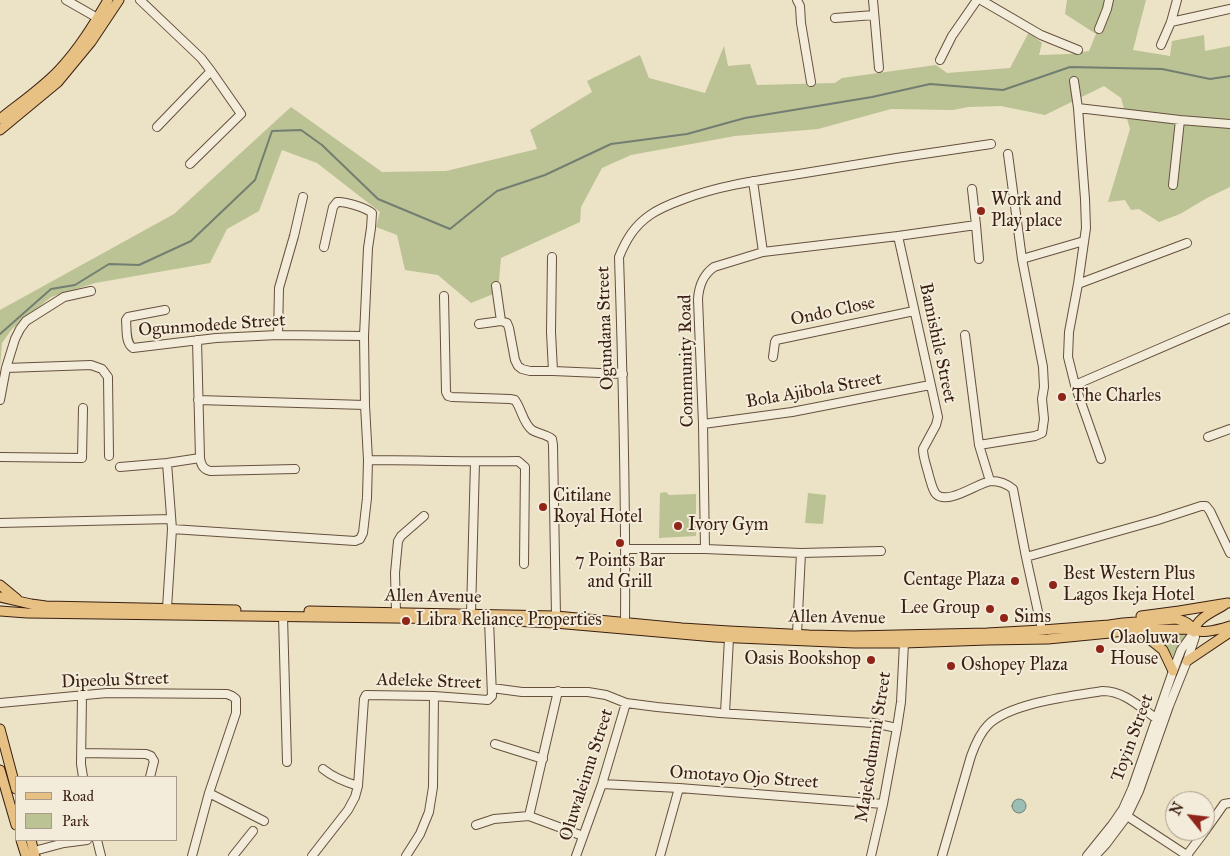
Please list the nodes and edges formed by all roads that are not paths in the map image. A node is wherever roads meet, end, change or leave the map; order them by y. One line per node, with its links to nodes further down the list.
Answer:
1 (66, 0): 14 (street)
2 (108, 0): 14 (main road)
3 (119, 0): 14 (main road)
4 (140, 0): 21 (street)
5 (798, 0): 23 (street)
6 (873, 0): 12 (street)
7 (977, 0): 19 (street)
8 (981, 0): 18 (street)
9 (1109, 0): 16 (street)
10 (1177, 0): 15 (street)
11 (1230, 9): 15 (street)
12 (874, 15): 13 (street); 20 (street)
13 (835, 18)
14 (101, 20): 25 (main road); 29 (main road)
15 (1171, 22): 17 (street)
16 (1099, 29)
17 (1161, 45)
18 (1078, 50)
19 (940, 60)
20 (879, 68)
21 (211, 71): 28 (street); 32 (street)
22 (1074, 81): 24 (street)
23 (811, 82)
24 (1078, 108): 26 (street); 39 (street)
25 (0, 119)
26 (1180, 120): 27 (street); 34 (street)
27 (1230, 124)
28 (157, 127)
29 (0, 130)
30 (991, 144): 33 (street, Ogundana Street)
31 (1008, 154): 45 (street)
32 (190, 164)
33 (753, 181): 42 (street); 62 (street, Ogundana Street)
34 (1173, 185)
35 (972, 189): 37 (street)
36 (303, 197): 56 (street)
37 (976, 225): 38 (street, Community Road); 44 (street)
38 (898, 236): 42 (street, Community Road); 51 (street, Bamishile Street)
39 (1084, 240): 45 (street); 46 (street)
40 (1187, 243): 46 (street)
41 (324, 247): 57 (street)
42 (763, 252): 69 (street, Community Road)
43 (552, 257): 61 (street)
44 (979, 259)
45 (1022, 259): 72 (street)
46 (1078, 284): 64 (street)
47 (496, 286): 53 (street)
48 (91, 291): 60 (street)
49 (444, 296): 103 (street)
50 (166, 310): 58 (street, Ogunmodede Street)
51 (914, 311): 59 (street, Ondo Close); 63 (street, Bamishile Street)
52 (1230, 318): 64 (street)
53 (501, 321): 54 (street); 61 (street)
54 (479, 324)
55 (965, 335): 72 (street)
56 (278, 336): 57 (street, Ogunmodede Street); 58 (street, Ogunmodede Street)
57 (364, 336): 67 (street)
58 (197, 340): 66 (street)
59 (774, 357)
60 (6, 368): 65 (street); 73 (street)
61 (553, 371): 62 (street)
62 (623, 374): 87 (street, Ogundana Street)
63 (930, 385): 69 (street, Bola Ajibola Street); 82 (street, Bamishile Street)
64 (1076, 385): 76 (street)
65 (0, 400)
66 (198, 400): 67 (street); 75 (street)
67 (365, 405): 77 (street)
68 (83, 408): 74 (street)
69 (703, 424): 88 (street, Community Road)
70 (1230, 429): 71 (street)
71 (1208, 437)
72 (979, 445): 82 (street)
73 (109, 456)
74 (0, 457)
75 (200, 458): 79 (street); 81 (street)
76 (1101, 459)
77 (368, 460): 78 (street); 86 (street)
78 (475, 462): 93 (street); 101 (street)
79 (167, 463): 80 (street); 84 (street)
80 (120, 467)
81 (295, 469)
82 (990, 481): 92 (street)
83 (424, 516): 99 (street)
84 (172, 519): 85 (street); 86 (street)
85 (0, 523)
86 (172, 529): 98 (street)
87 (626, 549): 88 (street); 105 (street, Ogundana Street)
88 (705, 549): 90 (street)
89 (881, 551): 90 (street)
90 (801, 553): 112 (street)
91 (1230, 553): 92 (street)
92 (1026, 557): 108 (street)
93 (524, 564)
94 (0, 584): 96 (main road)
95 (0, 597): 96 (main road, Allen Avenue)
96 (19, 601): 98 (main road, Allen Avenue)
97 (1229, 602): 106 (main road); 110 (main road)
98 (168, 608): 99 (main road, Allen Avenue)
99 (396, 612): 101 (main road, Allen Avenue)
100 (2, 613): 102 (main road, Allen Avenue)
101 (471, 613): 103 (main road, Allen Avenue)
102 (283, 616): 104 (main road, Allen Avenue); 130 (street)
103 (556, 616): 105 (main road, Allen Avenue)
104 (489, 620): 113 (main road, Allen Avenue); 117 (street)
105 (625, 622): 112 (main road, Allen Avenue)
106 (1123, 622): 108 (main road, Allen Avenue); 110 (main road, Allen Avenue)
107 (1230, 626): 110 (main road)
108 (1042, 630): 112 (main road, Allen Avenue)
109 (1138, 630): 110 (main road, Allen Avenue); 114 (main road, Allen Avenue); 116 (main road)
110 (1194, 632): 115 (street, Toyin Street); 116 (street, Toyin Street)
111 (1230, 632): 115 (main road)
112 (796, 634)
113 (729, 638): 114 (main road, Allen Avenue); 123 (street)
114 (904, 643): 125 (street, Majekodunmi Street)
115 (1187, 661): 143 (street, Toyin Street)
116 (1173, 671): 124 (street, Toyin Street)
117 (492, 688): 118 (street, Adeleke Street); 120 (street, Adeleke Street)
118 (558, 691): 122 (street, Adeleke Street); 129 (street)
119 (82, 696): 121 (street, Dipeolu Street); 128 (street); 139 (street, Dipeolu Street)
120 (434, 696): 137 (street, Adeleke Street); 160 (street)
121 (0, 703)
122 (626, 703): 123 (street, Adeleke Street); 135 (street, Oluwaleimu Street)
123 (725, 712): 125 (street, Adeleke Street)
124 (1157, 719): 164 (street); 165 (street, Toyin Street)
125 (897, 728): 141 (street, Majekodunmi Street)
126 (0, 729): 136 (main road)
127 (495, 744): 129 (street)
128 (82, 754): 133 (street); 134 (street)
129 (543, 758): 142 (street)
130 (287, 762)
131 (323, 769): 137 (street)
132 (0, 770): 146 (main road)
133 (83, 776)
134 (150, 776)
135 (602, 784): 138 (street, Omotayo Ojo Street); 149 (street, Oluwaleimu Street)
136 (15, 785)
137 (358, 786): 159 (street)
138 (679, 788): 141 (street, Omotayo Ojo Street); 162 (street)
139 (209, 793): 145 (street); 157 (street)
140 (1230, 803): 144 (street)
141 (882, 804): 163 (street, Majekodunmi Street)
142 (529, 816): 147 (street); 149 (street)
143 (1127, 816): 166 (street, Toyin Street); 167 (street)
144 (1215, 817)
145 (264, 821)
146 (15, 822)
147 (476, 825)
148 (253, 831): 158 (street)
149 (583, 836): 161 (street, Oluwaleimu Street)
150 (22, 841): 155 (main road)
151 (31, 841): 155 (main road)
152 (79, 841): 155 (street)
153 (97, 841): 156 (street)
154 (1198, 841): 167 (street)
155 (32, 854)
156 (101, 856)
157 (192, 856)
158 (233, 856)
159 (312, 856)
160 (406, 856)
161 (576, 856)
162 (660, 856)
163 (871, 856)
164 (942, 856)
165 (1087, 856)
166 (1095, 856)
167 (1188, 856)

